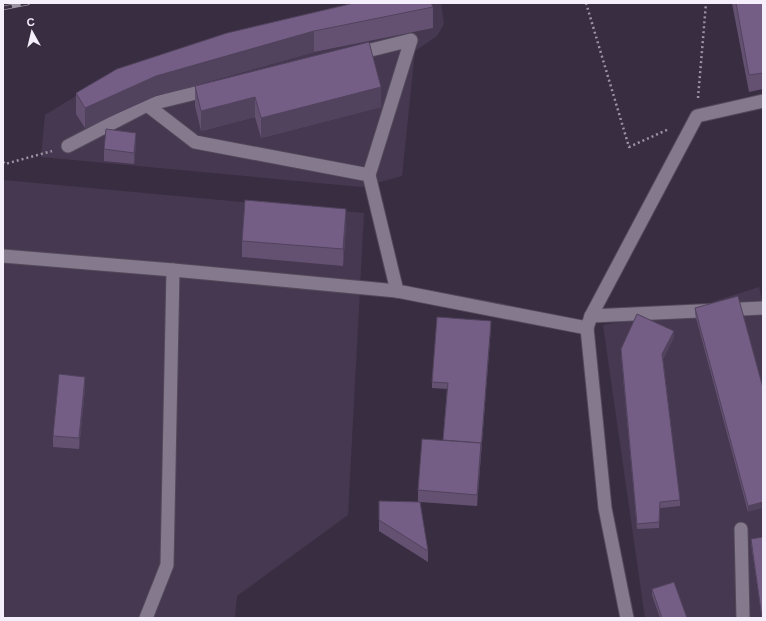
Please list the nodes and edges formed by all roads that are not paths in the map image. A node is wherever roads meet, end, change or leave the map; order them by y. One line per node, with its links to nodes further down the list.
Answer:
1 (343, 57): 6 (lane)
2 (222, 86): 4 (lane)
3 (763, 101): 11 (lane)
4 (147, 105): 5 (lane); 6 (lane)
5 (68, 146)
6 (369, 175): 9 (lane)
7 (3, 256): 8 (lane)
8 (173, 270): 9 (lane); 13 (lane)
9 (396, 291): 11 (lane)
10 (763, 308): 11 (lane)
11 (589, 322): 14 (lane)
12 (740, 528): 15 (lane)
13 (146, 618)
14 (626, 618)
15 (743, 618)

